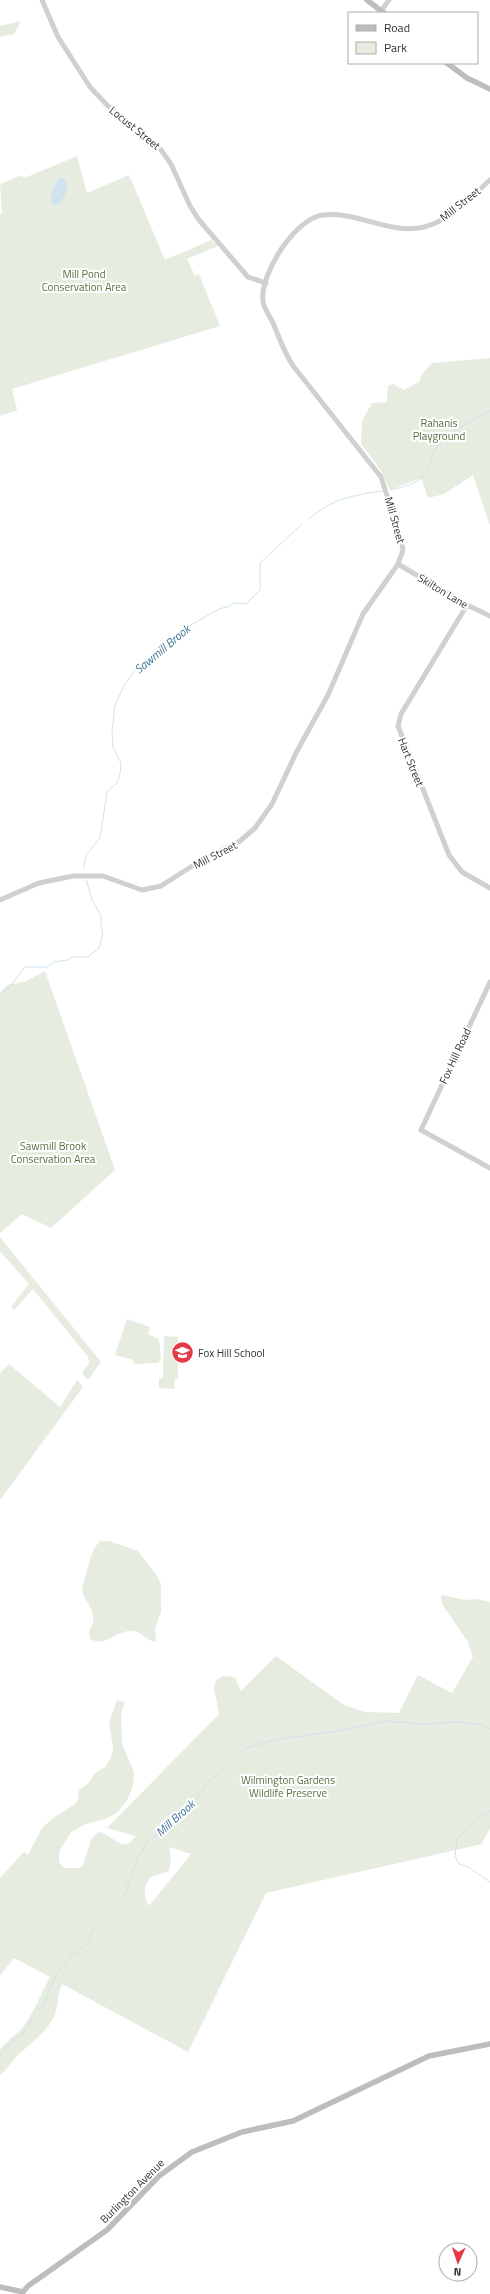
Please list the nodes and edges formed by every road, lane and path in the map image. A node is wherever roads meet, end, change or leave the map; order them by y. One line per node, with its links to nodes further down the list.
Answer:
1 (42, 0): 8 (street, Locust Street)
2 (367, 0): 4 (main road)
3 (389, 0): 4 (street)
4 (383, 12)
5 (447, 64): 6 (main road)
6 (490, 89)
7 (490, 180): 8 (street, Mill Street)
8 (266, 283): 9 (street, Mill Street)
9 (398, 564): 10 (street, Skilton Lane); 13 (street, Mill Street)
10 (467, 606): 11 (street, Skilton Lane); 12 (street, Hart Street)
11 (490, 616)
12 (490, 888)
13 (0, 900)
14 (490, 982): 15 (street, Fox Hill Road)
15 (490, 1168)
16 (490, 2044): 18 (main road, Burlington Avenue)
17 (0, 2288): 18 (main road, Burlington Avenue)
18 (26, 2293)

